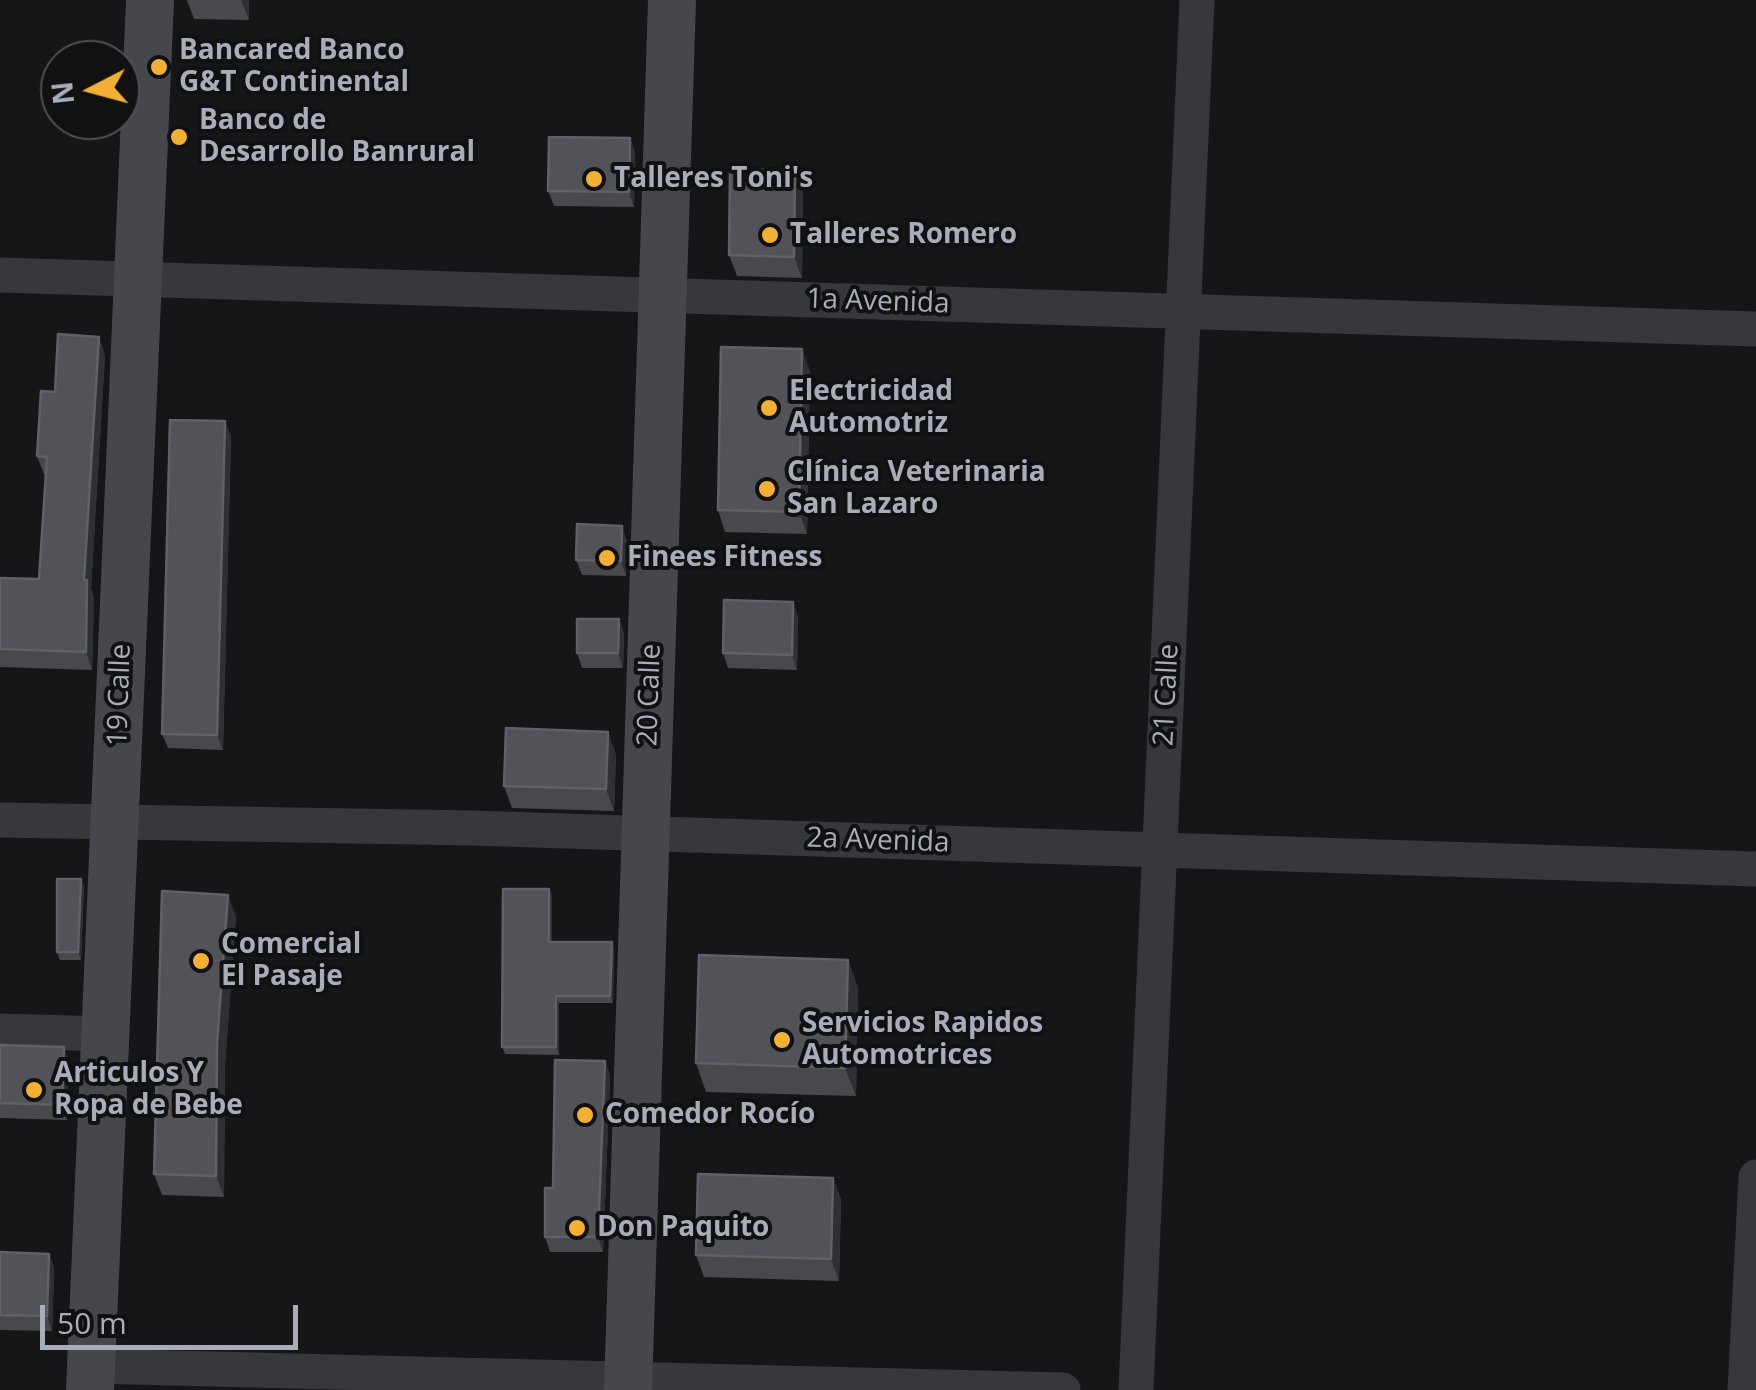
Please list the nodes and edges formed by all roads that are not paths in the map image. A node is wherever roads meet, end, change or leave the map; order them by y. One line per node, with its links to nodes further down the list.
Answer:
1 (150, 0): 5 (main road, 19 Calle)
2 (672, 0): 6 (main road, 20 Calle)
3 (1197, 0): 7 (street, 21 Calle)
4 (0, 276): 5 (street, 1a Avenida)
5 (138, 280): 6 (street, 1a Avenida); 10 (main road, 19 Calle)
6 (662, 296): 7 (street, 1a Avenida); 11 (main road, 20 Calle)
7 (1184, 311): 8 (street, 1a Avenida); 12 (street, 21 Calle)
8 (1756, 329)
9 (0, 820): 10 (street, 2a Avenida)
10 (115, 821): 11 (street, 2a Avenida); 15 (main road, 19 Calle)
11 (646, 833): 12 (street, 2a Avenida); 18 (main road, 20 Calle)
12 (1160, 850): 13 (street, 2a Avenida); 20 (street, 21 Calle)
13 (1756, 868)
14 (0, 1031): 15 (street)
15 (106, 1034): 17 (main road, 19 Calle)
16 (1756, 1177): 21 (street)
17 (91, 1378): 18 (street)
18 (628, 1384): 19 (street)
19 (1064, 1390)
20 (1136, 1390)
21 (1745, 1390)

